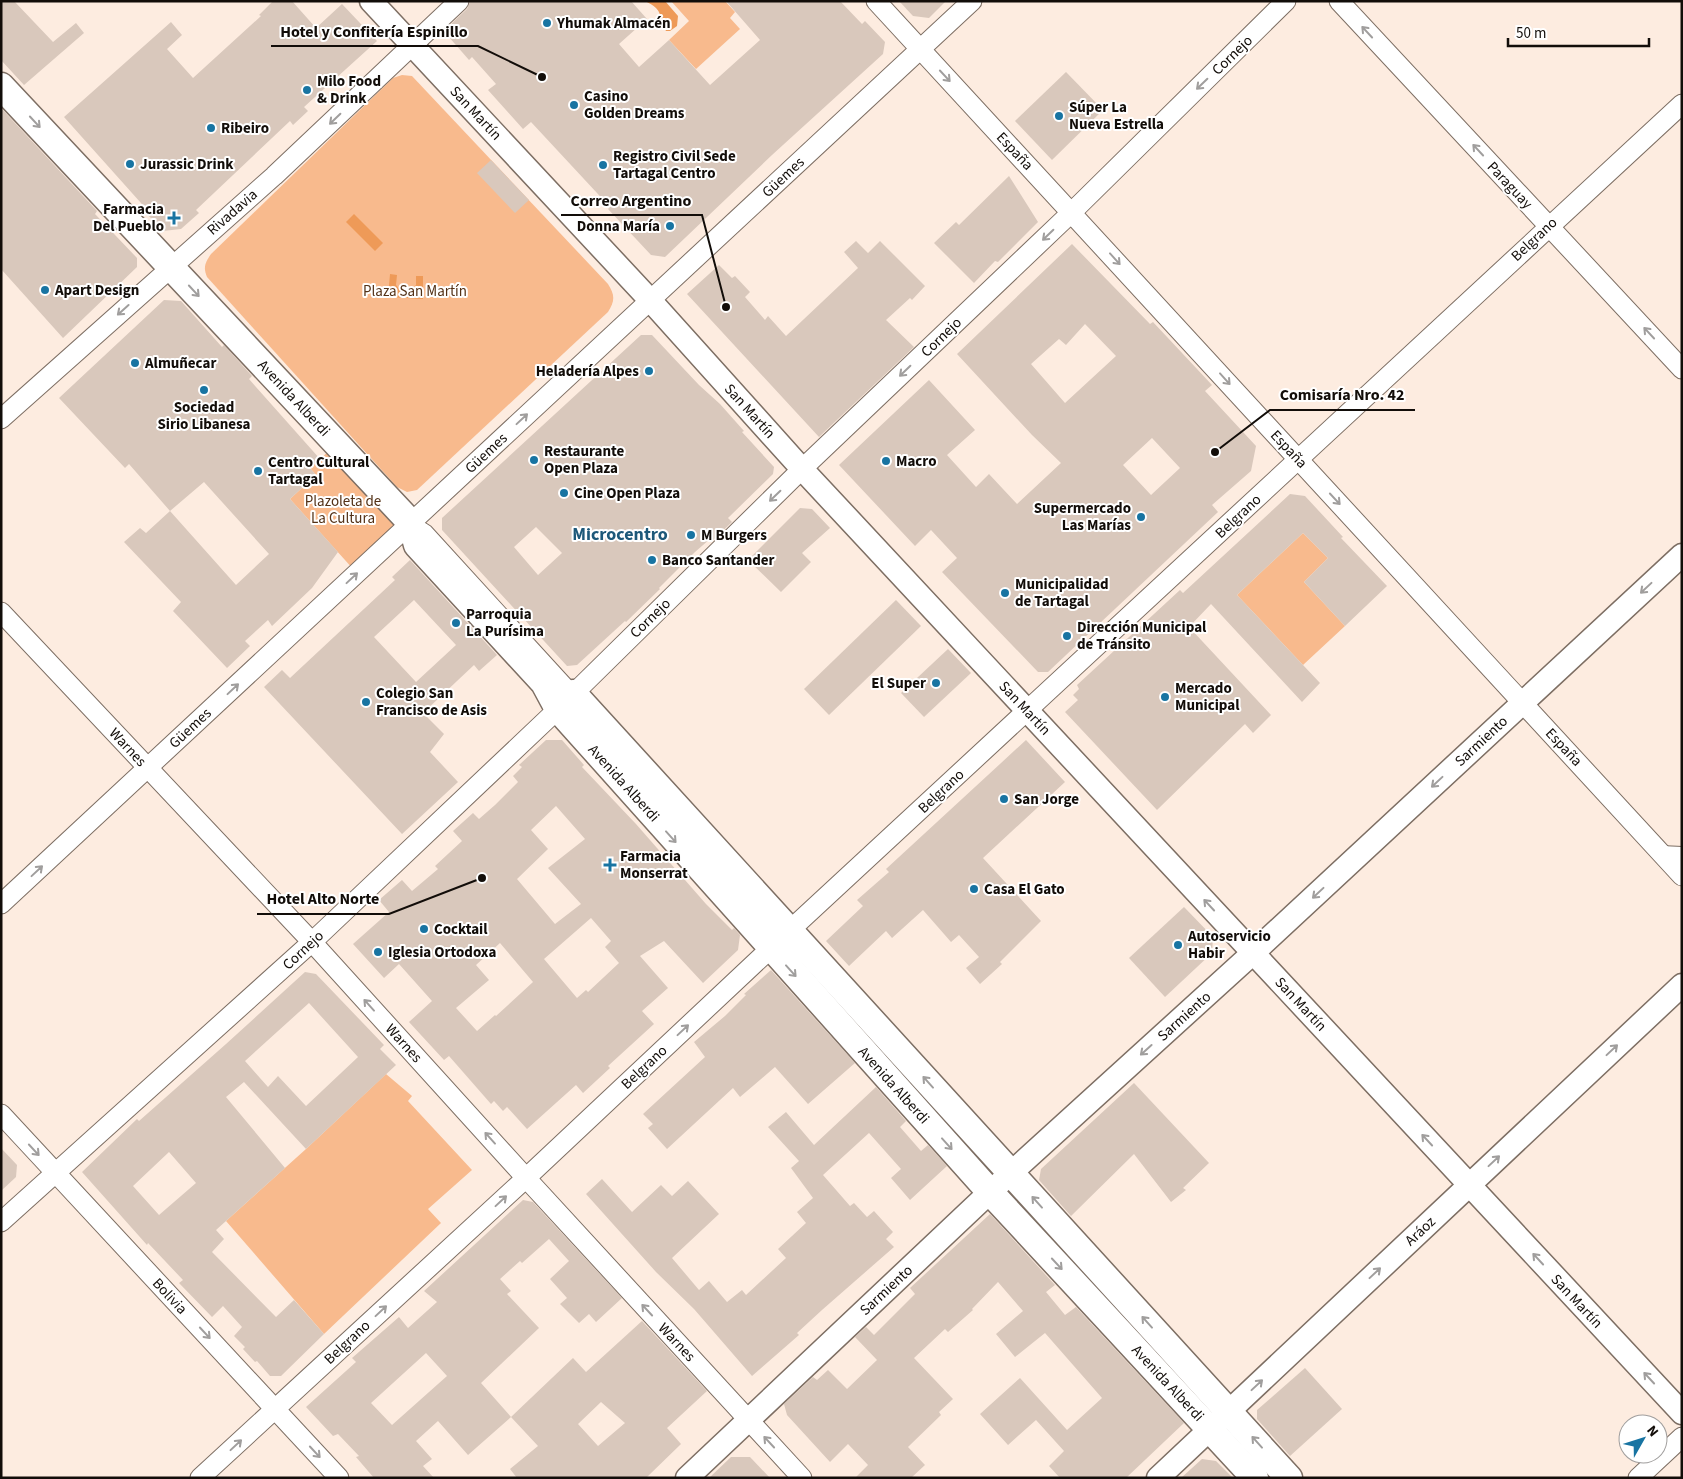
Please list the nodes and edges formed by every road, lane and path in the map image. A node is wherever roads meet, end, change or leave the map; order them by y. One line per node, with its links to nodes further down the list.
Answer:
1 (371, 1): 7 (street, San Martín)
2 (459, 1): 7 (street, Rivadavia)
3 (876, 1): 8 (street, España)
4 (972, 1): 8 (street, Güemes)
5 (1286, 1): 11 (street, Cornejo, one-way to 11)
6 (1339, 1): 12 (street, Paraguay, one-way to 6)
7 (412, 45): 13 (street, Rivadavia, one-way to 13); 14 (street, San Martín)
8 (920, 49): 11 (street, España, one-way to 11); 14 (street, Güemes)
9 (1, 86): 13 (main road, Avenida Alberdi, one-way to 13)
10 (1682, 104): 12 (street, Belgrano)
11 (1072, 212): 17 (street, España, one-way to 17); 18 (street, Cornejo, one-way to 18)
12 (1548, 226): 15 (street, Paraguay, one-way to 12); 17 (street, Belgrano)
13 (170, 266): 16 (street, Rivadavia, one-way to 16); 19 (main road, Avenida Alberdi, one-way to 19)
14 (650, 300): 18 (street, San Martín); 19 (street, Güemes, one-way to 14)
15 (1682, 369)
16 (1, 419)
17 (1298, 460): 23 (street, España, one-way to 23); 24 (street, Belgrano)
18 (802, 469): 22 (street, Cornejo, one-way to 22); 24 (street, San Martín)
19 (411, 523): 22 (main road, Avenida Alberdi); 25 (street, Güemes, one-way to 19)
20 (1682, 555): 23 (street, Sarmiento, one-way to 23)
21 (1, 612): 25 (street, Warnes)
22 (565, 701): 30 (main road, Avenida Alberdi); 31 (street, Cornejo); 32 (main road, Avenida Alberdi, one-way to 32)
23 (1523, 703): 26 (street, España); 33 (street, Sarmiento, one-way to 33)
24 (1028, 711): 30 (street, Belgrano); 33 (street, San Martín, one-way to 24)
25 (147, 768): 29 (street, Güemes, one-way to 25); 31 (street, Warnes)
26 (1661, 853): 27 (street); 28 (street, España)
27 (1682, 854)
28 (1682, 876)
29 (1, 904)
30 (789, 931): 32 (street, Belgrano); 37 (main road, Avenida Alberdi, one-way to 30)
31 (312, 942): 36 (street, Cornejo); 38 (street, Warnes, one-way to 31)
32 (770, 948): 38 (street, Belgrano, one-way to 32); 40 (main road, Avenida Alberdi, one-way to 40)
33 (1253, 952): 37 (street, Sarmiento, one-way to 37); 39 (street, San Martín, one-way to 33)
34 (1682, 985): 39 (street, Aráoz, one-way to 34)
35 (1, 1114): 36 (street, Bolivia, one-way to 36)
36 (56, 1173): 41 (street, Cornejo); 42 (street, Bolivia, one-way to 42)
37 (1011, 1173): 40 (street, Sarmiento); 45 (main road, Avenida Alberdi, one-way to 37)
38 (526, 1178): 42 (street, Belgrano, one-way to 38); 44 (street, Warnes, one-way to 38)
39 (1469, 1185): 43 (street, San Martín, one-way to 39); 45 (street, Aráoz, one-way to 39)
40 (990, 1192): 44 (street, Sarmiento); 45 (main road, Avenida Alberdi, one-way to 45)
41 (1, 1222)
42 (275, 1409): 47 (street, Belgrano, one-way to 42); 48 (street, Bolivia, one-way to 48)
43 (1682, 1413)
44 (749, 1420): 49 (street, Sarmiento); 50 (street, Warnes, one-way to 44)
45 (1220, 1420): 51 (street, Aráoz); 52 (main road, Avenida Alberdi); 53 (main road, Avenida Alberdi, one-way to 45)
46 (1682, 1437): 54 (street)
47 (200, 1478)
48 (339, 1478)
49 (687, 1478)
50 (802, 1478)
51 (1158, 1478)
52 (1255, 1478)
53 (1290, 1478)
54 (1638, 1478)

